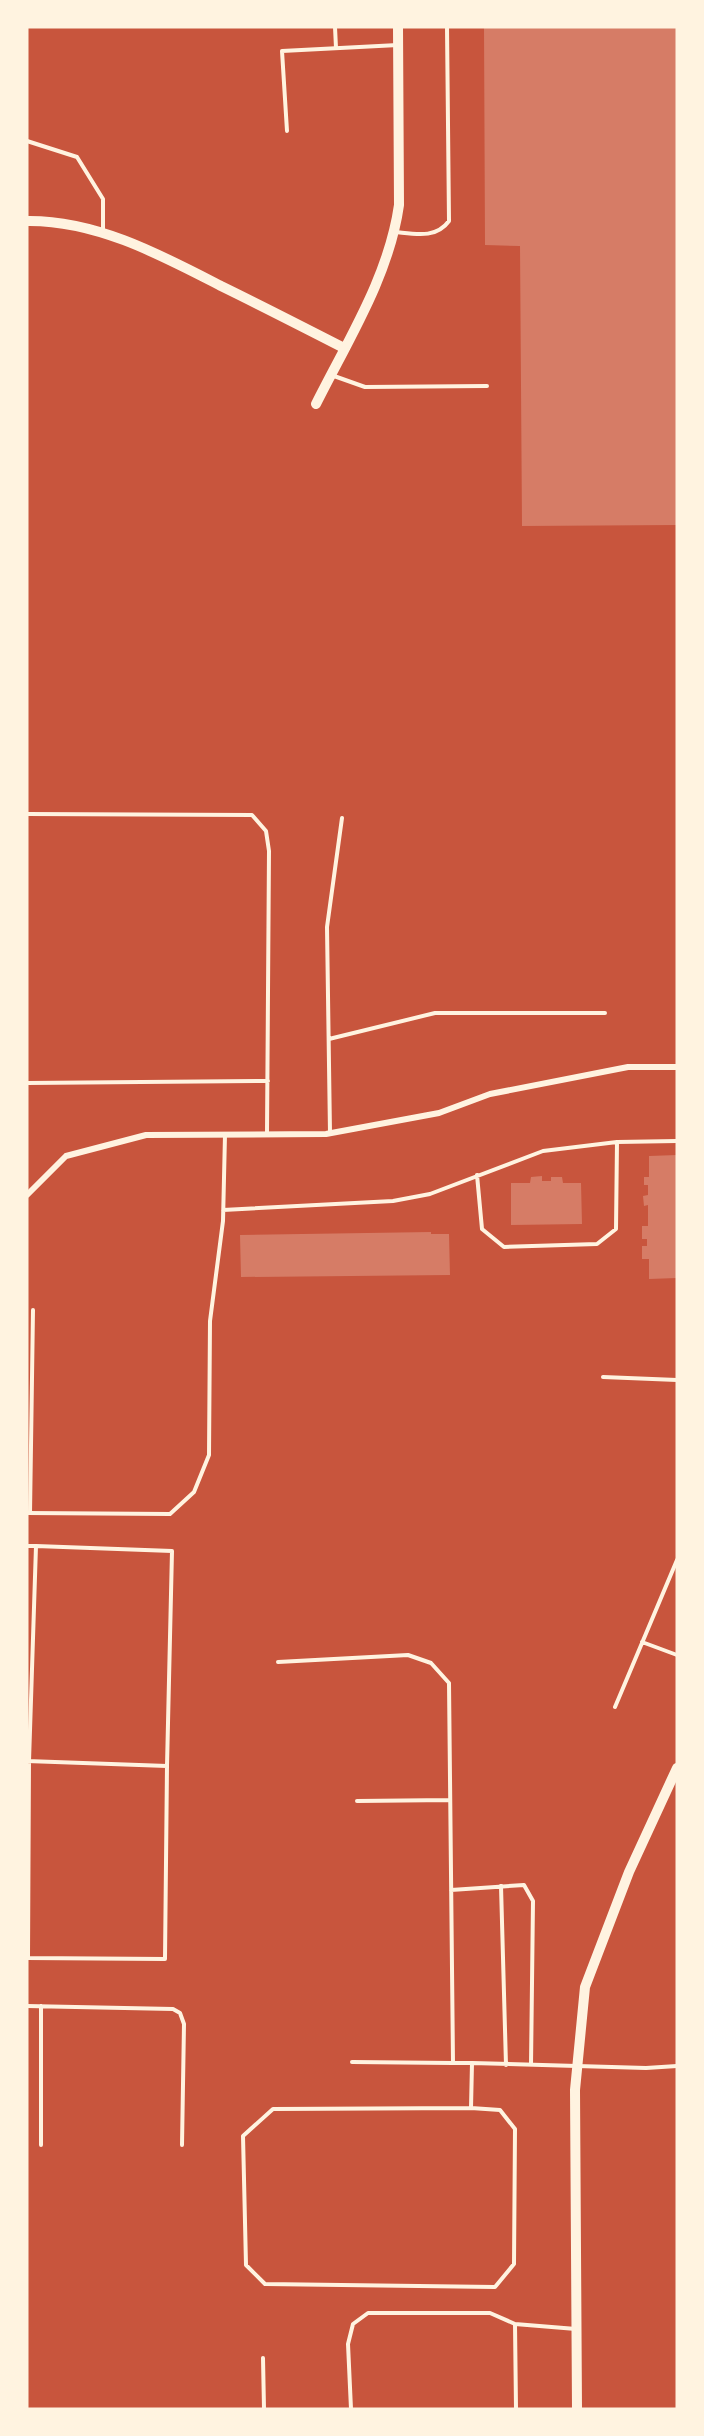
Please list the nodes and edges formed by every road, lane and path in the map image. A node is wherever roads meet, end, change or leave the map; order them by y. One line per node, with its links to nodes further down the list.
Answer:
1 (335, 27): 5 (lane)
2 (399, 27): 4 (street)
3 (447, 27): 9 (lane)
4 (399, 45): 5 (lane); 9 (street)
5 (336, 48): 6 (lane)
6 (287, 131)
7 (27, 141): 10 (lane)
8 (27, 221): 10 (street)
9 (395, 232): 11 (street)
10 (103, 234): 11 (street)
11 (344, 348): 12 (street)
12 (330, 375): 13 (lane); 14 (street)
13 (487, 386)
14 (316, 404)
15 (27, 814): 20 (lane)
16 (342, 818): 18 (lane)
17 (605, 1012): 18 (lane)
18 (329, 1039): 22 (lane)
19 (677, 1067): 22 (street)
20 (268, 1081): 21 (lane); 24 (lane)
21 (27, 1083)
22 (330, 1133): 24 (street)
23 (225, 1134): 24 (street); 28 (street); 29 (lane)
24 (267, 1134)
25 (677, 1140): 26 (lane)
26 (617, 1142): 27 (lane); 27 (lane)
27 (477, 1175): 29 (lane)
28 (27, 1195)
29 (223, 1210): 33 (lane)
30 (33, 1310): 33 (lane)
31 (603, 1377): 32 (lane)
32 (677, 1380)
33 (28, 1513)
34 (27, 1545): 35 (lane)
35 (36, 1546): 41 (lane); 42 (lane)
36 (677, 1560): 37 (lane)
37 (642, 1642): 38 (lane); 40 (lane)
38 (677, 1656)
39 (278, 1662): 44 (lane)
40 (615, 1707)
41 (28, 1761): 42 (lane); 48 (lane)
42 (167, 1766): 48 (lane)
43 (677, 1768): 57 (street)
44 (450, 1800): 45 (lane); 47 (lane)
45 (357, 1801)
46 (501, 1886): 47 (lane); 54 (lane); 55 (lane)
47 (451, 1890): 52 (lane)
48 (28, 1958)
49 (27, 2006): 50 (lane)
50 (41, 2006): 59 (lane); 60 (lane)
51 (352, 2062): 52 (lane)
52 (453, 2063): 53 (lane)
53 (472, 2063): 54 (lane); 58 (lane)
54 (506, 2064): 55 (lane)
55 (531, 2065): 57 (lane)
56 (677, 2066): 57 (lane)
57 (577, 2067): 62 (street)
58 (471, 2108): 58 (lane)
59 (41, 2145)
60 (182, 2145)
61 (515, 2324): 62 (lane); 65 (lane); 66 (lane)
62 (577, 2329): 67 (street)
63 (263, 2358): 64 (lane)
64 (264, 2409)
65 (351, 2409)
66 (516, 2409)
67 (577, 2409)

